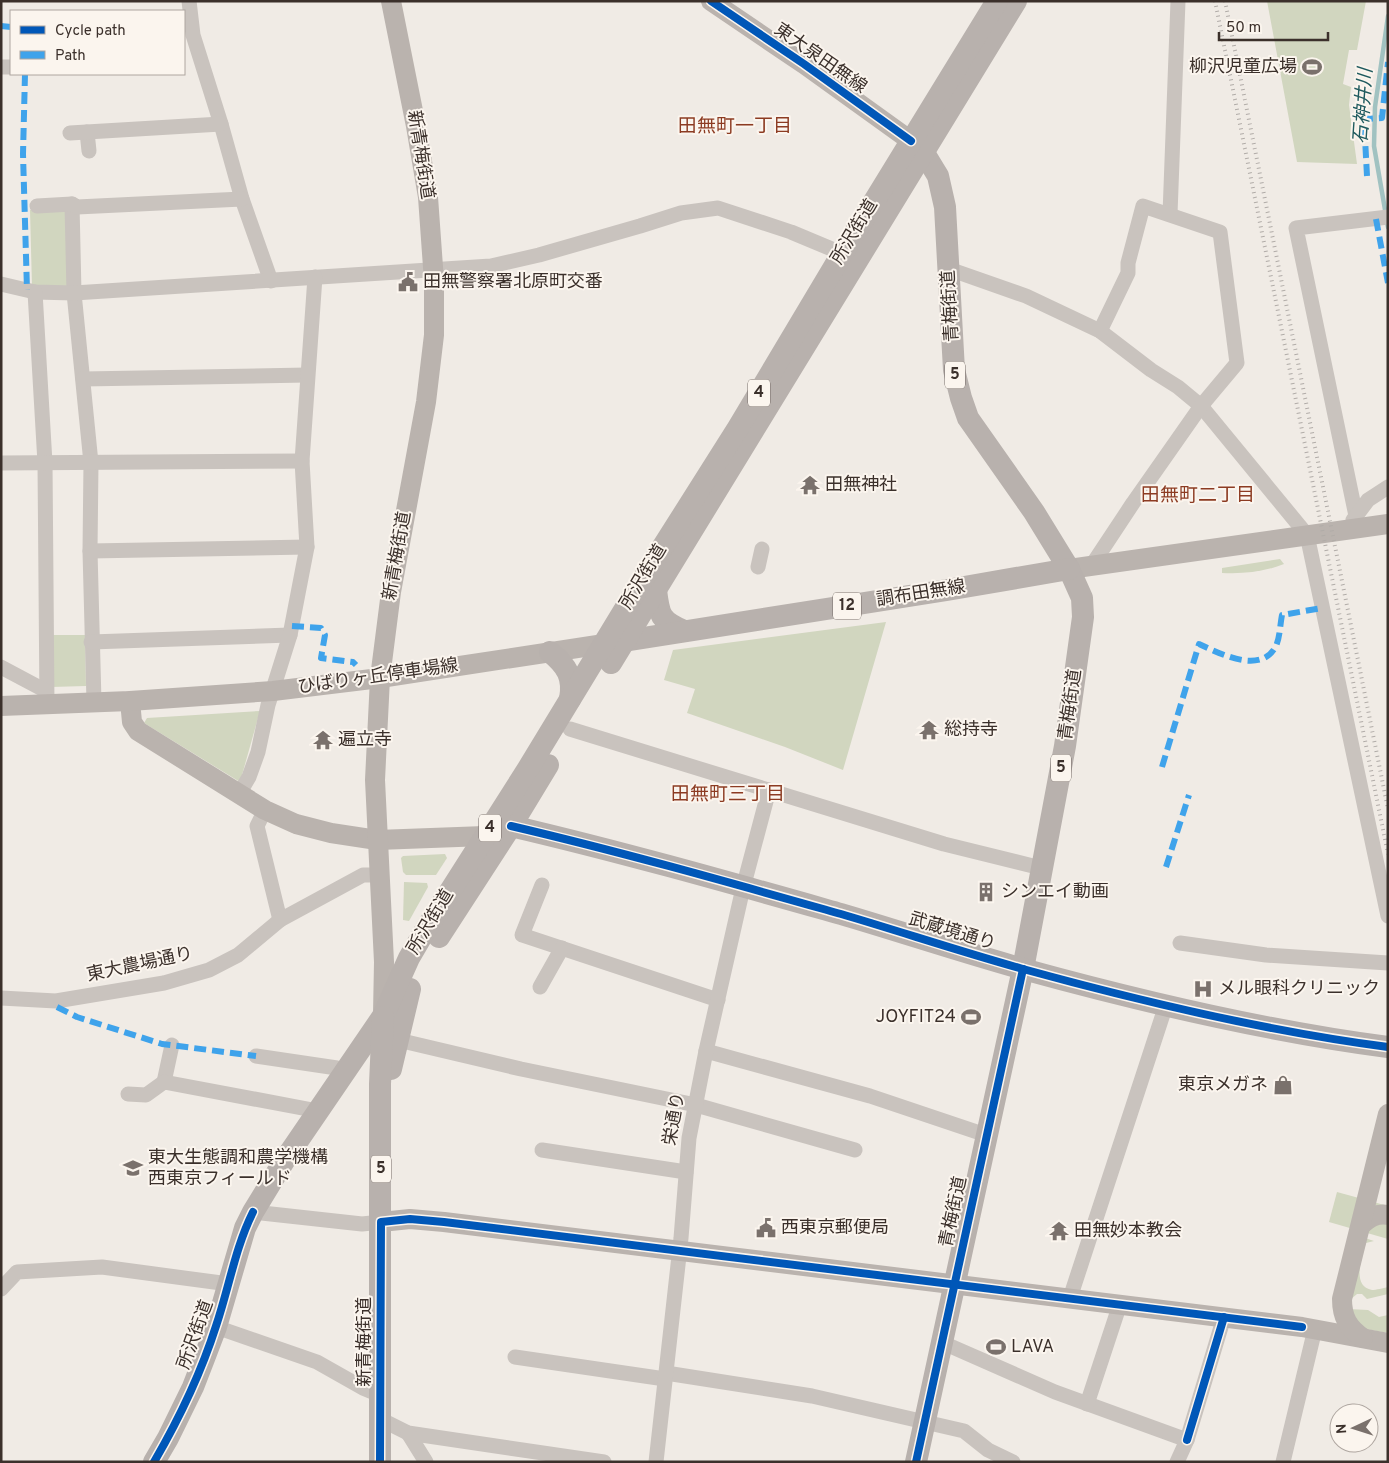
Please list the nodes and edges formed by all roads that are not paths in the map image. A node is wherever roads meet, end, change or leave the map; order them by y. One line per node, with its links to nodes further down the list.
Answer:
1 (188, 1): 7 (street)
2 (391, 1): 19 (main road, 新青梅街道)
3 (711, 1): 10 (main road, 東大泉田無線)
4 (997, 1): 10 (main road, 4)
5 (1016, 1): 10 (main road, 4)
6 (1178, 1): 15 (street)
7 (221, 124): 8 (street); 12 (street)
8 (87, 132): 9 (street); 11 (street)
9 (70, 134)
10 (917, 148): 17 (main road, 所沢街道 / 4); 18 (main road, 青梅街道 / 5); 43 (main road, 所沢街道 / 4)
11 (89, 151)
12 (242, 199): 13 (street); 21 (street)
13 (72, 204): 14 (street); 24 (street)
14 (37, 206)
15 (1170, 214): 25 (street); 28 (street)
16 (1388, 217): 34 (street)
17 (840, 257): 19 (street); 47 (main road, 所沢街道 / 4)
18 (949, 269): 25 (street); 42 (main road, 青梅街道 / 5)
19 (433, 270): 20 (street); 50 (main road, 新青梅街道)
20 (315, 277): 21 (street); 26 (street)
21 (271, 281): 24 (street)
22 (1, 284): 23 (street)
23 (34, 292): 24 (street); 31 (street)
24 (74, 293): 27 (street)
25 (1100, 331): 28 (street)
26 (307, 375): 27 (street); 29 (street)
27 (83, 379): 32 (street)
28 (1201, 406): 36 (street); 40 (street)
29 (302, 461): 32 (street); 37 (street)
30 (1, 463): 31 (street)
31 (45, 463): 32 (street); 52 (street)
32 (91, 463): 39 (street)
33 (1388, 487): 34 (street)
34 (1352, 523): 35 (main road); 36 (main road)
35 (1388, 524)
36 (1306, 534): 40 (main road); 68 (street)
37 (307, 547): 39 (street); 45 (street)
38 (762, 549): 41 (street)
39 (90, 551): 46 (street)
40 (1092, 565): 42 (main road)
41 (758, 566)
42 (1069, 569): 44 (main road, 調布田無線 / 12); 64 (main road, 青梅街道 / 5)
43 (656, 590): 44 (main road); 47 (main road, 所沢街道 / 4)
44 (684, 631): 47 (main road, 調布田無線 / 12)
45 (290, 635): 46 (street); 51 (street)
46 (91, 642): 55 (street)
47 (614, 642): 48 (main road, ひばりヶ丘停車場線); 53 (main road, 所沢街道 / 4); 57 (main road, 所沢街道 / 4)
48 (550, 652): 50 (main road, ひばりヶ丘停車場線); 53 (main road)
49 (1, 667): 52 (street)
50 (380, 678): 51 (main road, ひばりヶ丘停車場線); 63 (main road, 新青梅街道)
51 (273, 691): 54 (main road, ひばりヶ丘停車場線); 59 (street)
52 (46, 698): 55 (main road, ひばりヶ丘停車場線); 56 (main road, ひばりヶ丘停車場線)
53 (570, 699): 62 (main road, 所沢街道 / 4)
54 (130, 701): 55 (main road, ひばりヶ丘停車場線); 59 (main road)
55 (94, 702)
56 (1, 706)
57 (570, 729): 58 (street); 61 (main road, 所沢街道 / 4)
58 (769, 790): 64 (street); 67 (street, 栄通り)
59 (239, 794): 60 (main road)
60 (265, 810): 63 (main road); 69 (street)
61 (511, 826): 67 (main road, 武蔵境通り); 75 (main road, 所沢街道 / 4)
62 (485, 836): 63 (main road); 79 (main road, 所沢街道 / 4)
63 (377, 840): 65 (main road, 新青梅街道)
64 (1041, 868): 73 (main road, 青梅街道 / 5)
65 (379, 874): 69 (street, 東大農場通り); 79 (main road, 新青梅街道)
66 (542, 886): 71 (street)
67 (743, 888): 73 (main road, 武蔵境通り); 77 (street, 栄通り)
68 (1388, 916)
69 (280, 920): 76 (street, 東大農場通り)
70 (1180, 943): 72 (street)
71 (562, 948): 74 (street); 77 (street)
72 (1388, 963)
73 (1023, 969): 78 (main road, 武蔵境通り); 93 (main road, 青梅街道 / 5)
74 (540, 987)
75 (410, 989): 79 (main road, 所沢街道 / 4); 80 (main road, 新青梅街道 / 5)
76 (1, 998)
77 (718, 1000): 83 (street, 栄通り)
78 (1166, 1005): 82 (main road, 武蔵境通り); 105 (street)
79 (383, 1016): 85 (main road, 所沢街道 / 4); 87 (main road, 新青梅街道 / 5)
80 (398, 1040): 89 (street); 92 (main road, 新青梅街道 / 5)
81 (172, 1045): 86 (street)
82 (1388, 1047)
83 (706, 1051): 89 (street, 栄通り); 93 (street)
84 (256, 1056): 85 (street)
85 (346, 1071): 87 (main road); 90 (main road, 所沢街道 / 4)
86 (164, 1082): 88 (street); 90 (street)
87 (380, 1084): 92 (main road, 新青梅街道 / 5)
88 (128, 1094)
89 (696, 1105): 95 (street); 96 (street, 栄通り)
90 (318, 1111): 97 (main road, 所沢街道 / 4)
91 (1388, 1114): 100 (main road)
92 (381, 1116): 99 (main road, 新青梅街道 / 5)
93 (986, 1135): 103 (main road, 青梅街道 / 5)
94 (542, 1150): 96 (street)
95 (855, 1150)
96 (686, 1172): 101 (street, 栄通り)
97 (253, 1212): 99 (street); 102 (main road, 所沢街道 / 4)
98 (1388, 1215): 100 (main road)
99 (381, 1222): 101 (main road); 116 (main road, 新青梅街道 / 5)
100 (1361, 1225): 106 (main road)
101 (680, 1251): 103 (main road); 115 (street, 栄通り)
102 (229, 1284): 104 (street); 109 (main road, 所沢街道 / 4)
103 (954, 1285): 105 (main road); 112 (main road, 青梅街道 / 5)
104 (1, 1289)
105 (1070, 1298): 107 (main road)
106 (1342, 1299): 110 (main road); 111 (main road)
107 (1120, 1304): 108 (main road); 117 (street)
108 (1224, 1317): 110 (main road); 121 (street)
109 (216, 1327): 116 (street); 122 (main road, 所沢街道 / 4)
110 (1309, 1328): 111 (main road); 130 (street)
111 (1364, 1338): 113 (main road)
112 (941, 1342): 117 (street); 119 (main road, 青梅街道 / 5)
113 (1388, 1343)
114 (515, 1357): 115 (street)
115 (666, 1376): 119 (street); 126 (street, 栄通り)
116 (380, 1395): 118 (main road, 新青梅街道 / 5)
117 (1087, 1404): 121 (street)
118 (380, 1420): 120 (street); 123 (main road, 新青梅街道 / 5)
119 (925, 1421): 127 (main road, 青梅街道 / 5); 128 (street)
120 (408, 1433): 124 (street); 125 (street)
121 (1187, 1440): 129 (street)
122 (154, 1462)
123 (380, 1462)
124 (426, 1462)
125 (604, 1462)
126 (656, 1462)
127 (916, 1462)
128 (1013, 1462)
129 (1177, 1462)
130 (1283, 1462)

